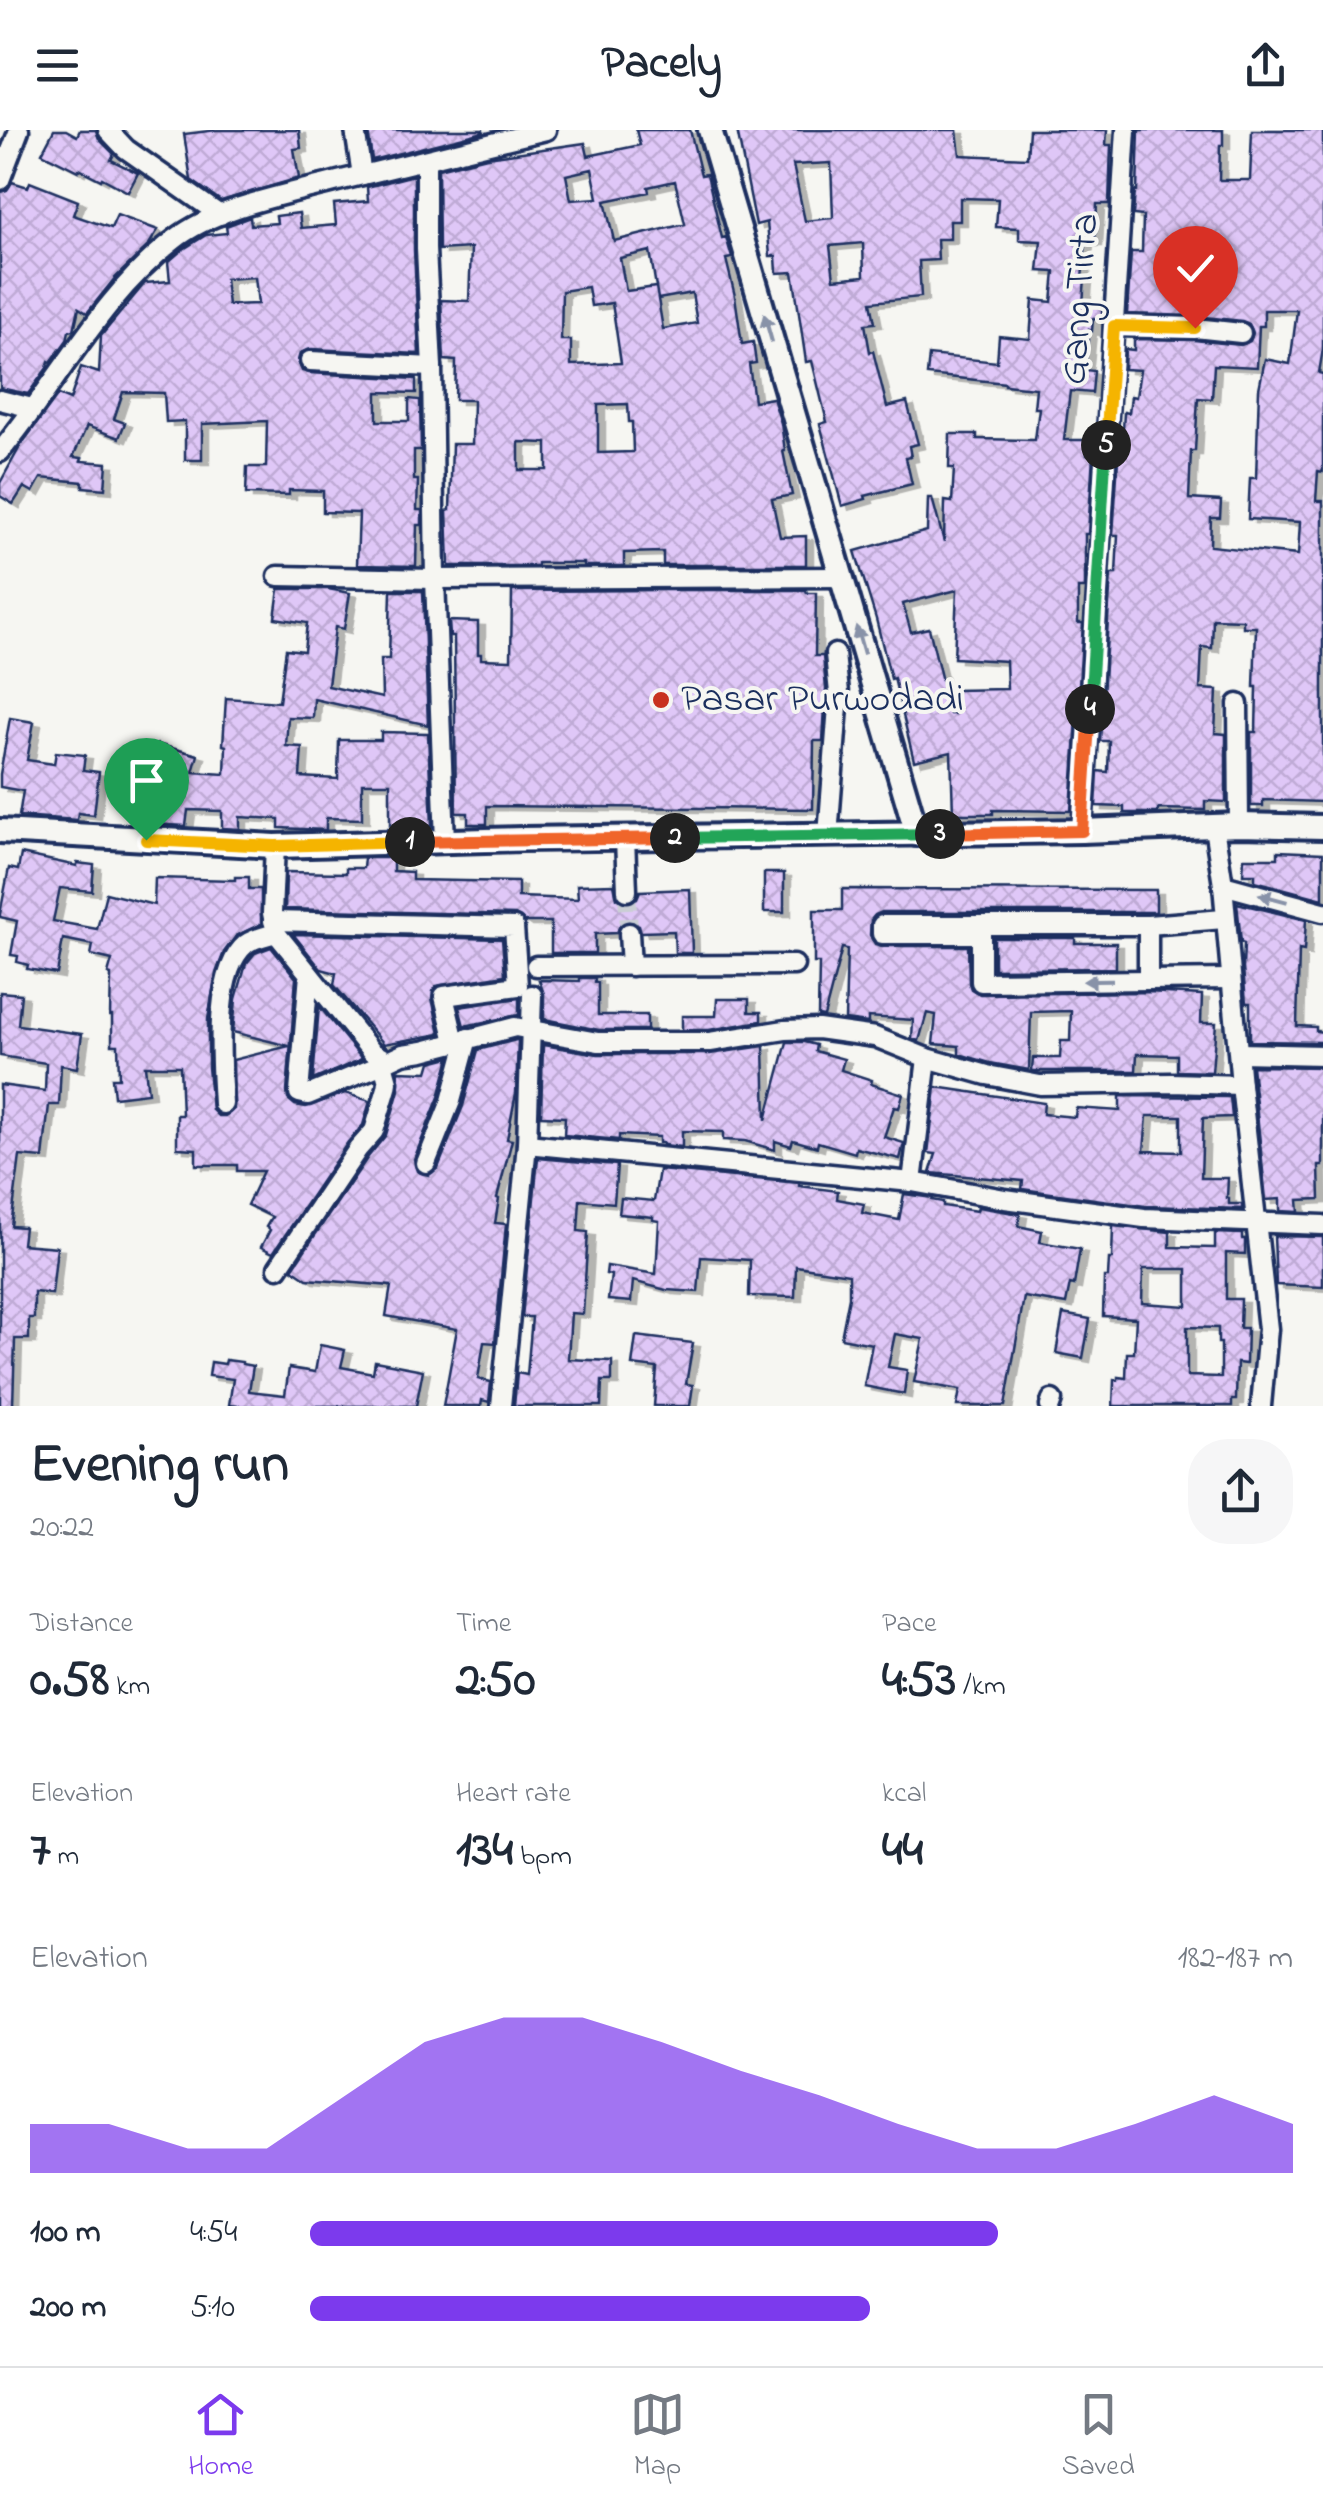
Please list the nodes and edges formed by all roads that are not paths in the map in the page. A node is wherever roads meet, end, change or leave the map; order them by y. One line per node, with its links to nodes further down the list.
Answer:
1 (18, 130): 8 (street)
2 (108, 130): 10 (street)
3 (355, 130): 9 (street)
4 (546, 130): 7 (street)
5 (710, 130): 19 (main road, one-way to 5)
6 (1126, 130): 11 (street, Gang Tirta)
7 (426, 160): 9 (street); 14 (street)
8 (2, 175)
9 (362, 175): 10 (street)
10 (220, 215): 16 (street)
11 (1114, 326): 12 (street); 26 (street, Gang Tirta)
12 (1242, 333)
13 (310, 361): 14 (street)
14 (432, 367): 20 (street)
15 (0, 400): 16 (street)
16 (32, 408): 17 (street)
17 (0, 452)
18 (278, 576): 20 (street)
19 (841, 577): 20 (street); 28 (main road, one-way to 19)
20 (435, 579): 31 (street)
21 (835, 654): 29 (street)
22 (1238, 704): 23 (street)
23 (1239, 825): 24 (main road); 25 (main road)
24 (1214, 826): 26 (main road); 34 (street)
25 (1323, 827)
26 (1082, 831): 28 (main road)
27 (8, 832): 32 (main road); 33 (main road)
28 (917, 834): 29 (main road)
29 (828, 836): 30 (main road)
30 (625, 838): 31 (main road); 35 (street)
31 (445, 842): 32 (main road)
32 (275, 846): 39 (street)
33 (0, 853)
34 (1223, 885): 36 (street, one-way to 34); 37 (street)
35 (628, 891)
36 (1323, 912)
37 (1224, 920): 38 (street); 45 (street)
38 (1148, 925): 46 (street); 46 (street, one-way to 38)
39 (274, 927): 44 (street); 49 (street); 55 (street)
40 (630, 933): 43 (street)
41 (794, 965): 43 (street)
42 (536, 966): 43 (street)
43 (631, 966)
44 (308, 974): 53 (street); 53 (street)
45 (1230, 979): 46 (street); 50 (street)
46 (1148, 980)
47 (532, 995): 48 (street)
48 (533, 1031): 49 (street); 52 (street); 56 (street)
49 (461, 1040): 53 (street); 57 (street)
50 (1238, 1053): 51 (street); 54 (street)
51 (1323, 1055)
52 (927, 1058): 54 (street); 58 (street)
53 (386, 1063): 61 (street)
54 (1241, 1085): 59 (street)
55 (222, 1104)
56 (527, 1144): 58 (street); 62 (street)
57 (426, 1163)
58 (912, 1182): 59 (street)
59 (1257, 1223): 60 (street); 63 (street)
60 (1323, 1225)
61 (278, 1268)
62 (502, 1406)
63 (1261, 1406)

